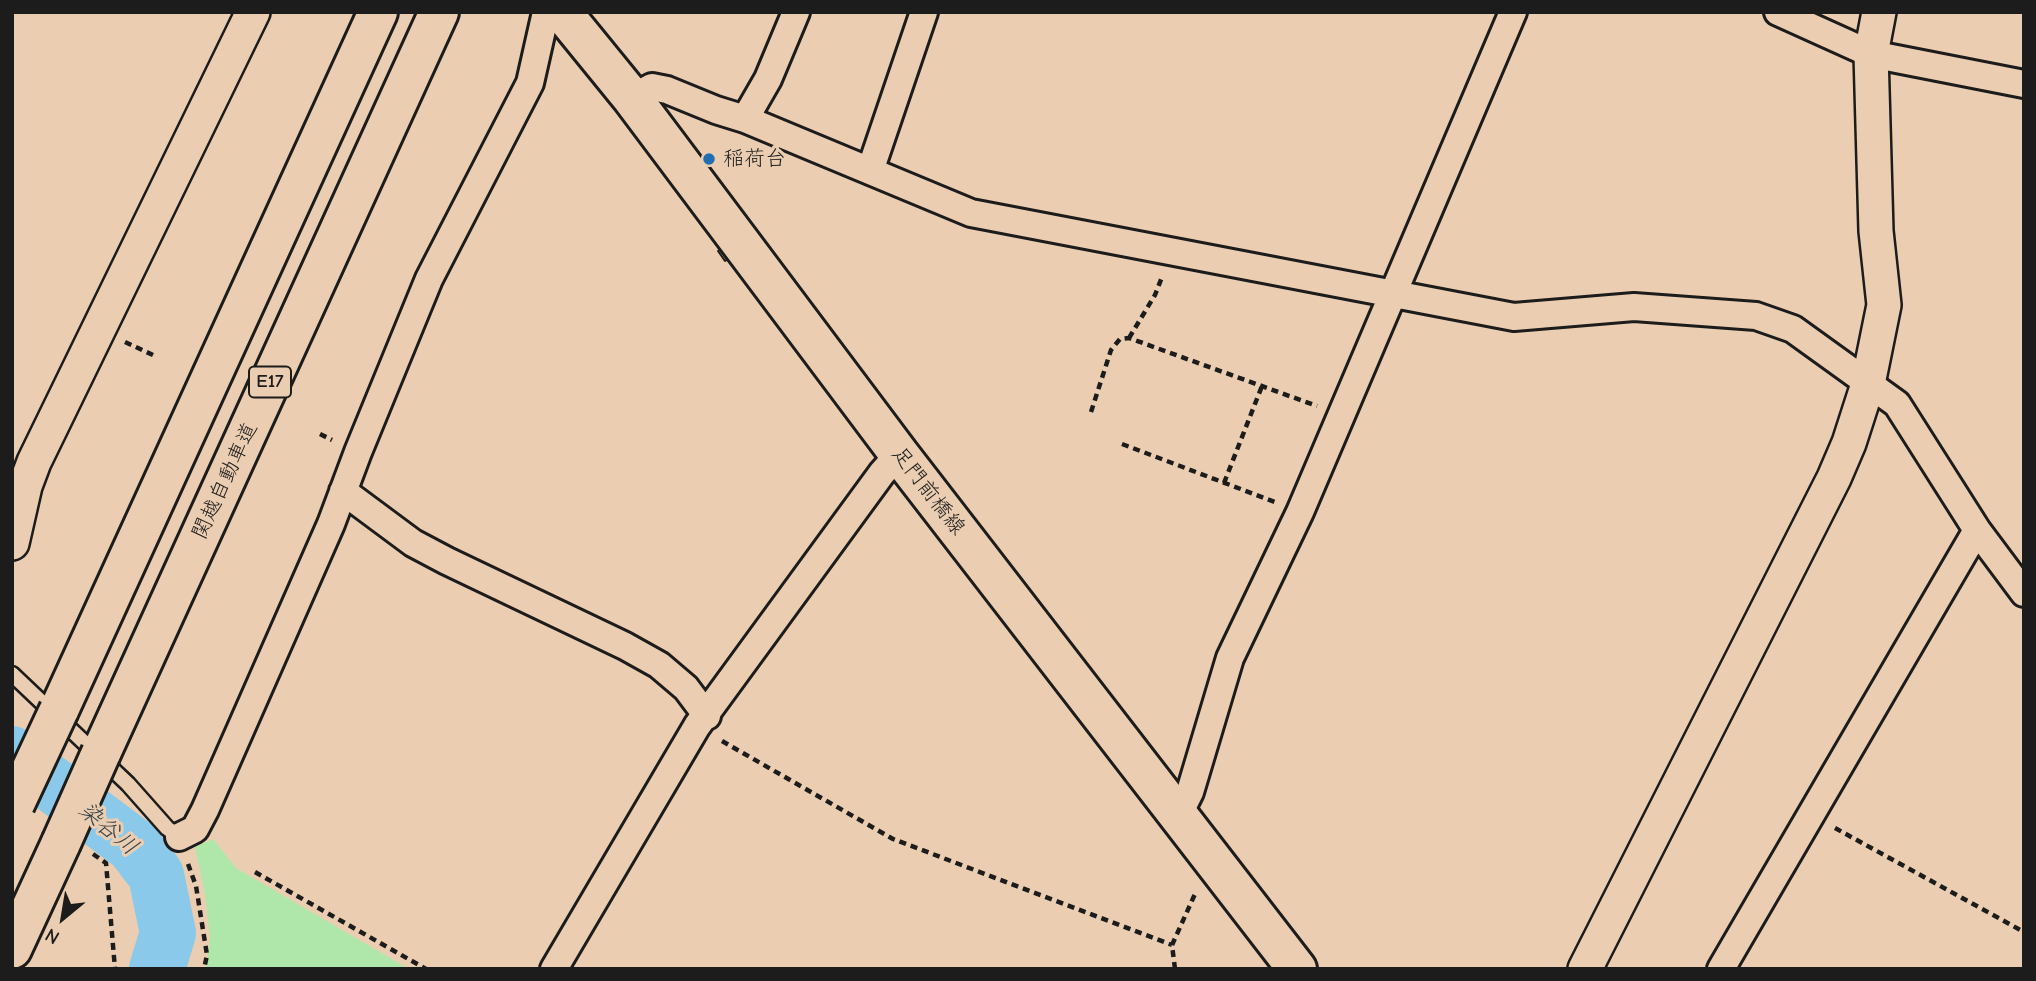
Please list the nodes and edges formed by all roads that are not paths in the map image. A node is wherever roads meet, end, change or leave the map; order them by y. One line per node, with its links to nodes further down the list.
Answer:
1 (253, 12): 21 (street)
2 (378, 12): 25 (main road, E17, bridge)
3 (439, 12): 28 (main road, 関越自動車道 / E17, bridge)
4 (546, 12): 19 (street)
5 (562, 12): 13 (main road, 足門前橋線)
6 (796, 12): 14 (street)
7 (924, 12): 15 (street)
8 (1513, 12): 16 (street)
9 (1778, 12): 11 (street)
10 (1879, 12): 11 (street)
11 (1871, 54): 12 (street); 17 (street)
12 (2024, 84)
13 (632, 99): 14 (street); 18 (main road, 足門前橋線)
14 (745, 119): 15 (street)
15 (870, 171): 16 (street)
16 (1391, 294): 17 (street); 26 (street)
17 (1868, 384): 20 (street); 31 (street)
18 (899, 454): 24 (street); 26 (main road, 足門前橋線)
19 (343, 491): 24 (street); 27 (street)
20 (1977, 530): 22 (street); 32 (street)
21 (12, 543)
22 (2021, 584)
23 (12, 674): 27 (lane)
24 (702, 721): 29 (street)
25 (13, 807)
26 (1179, 814): 30 (main road, 足門前橋線)
27 (179, 837)
28 (12, 949)
29 (554, 969)
30 (1297, 969)
31 (1585, 969)
32 (1721, 969)

